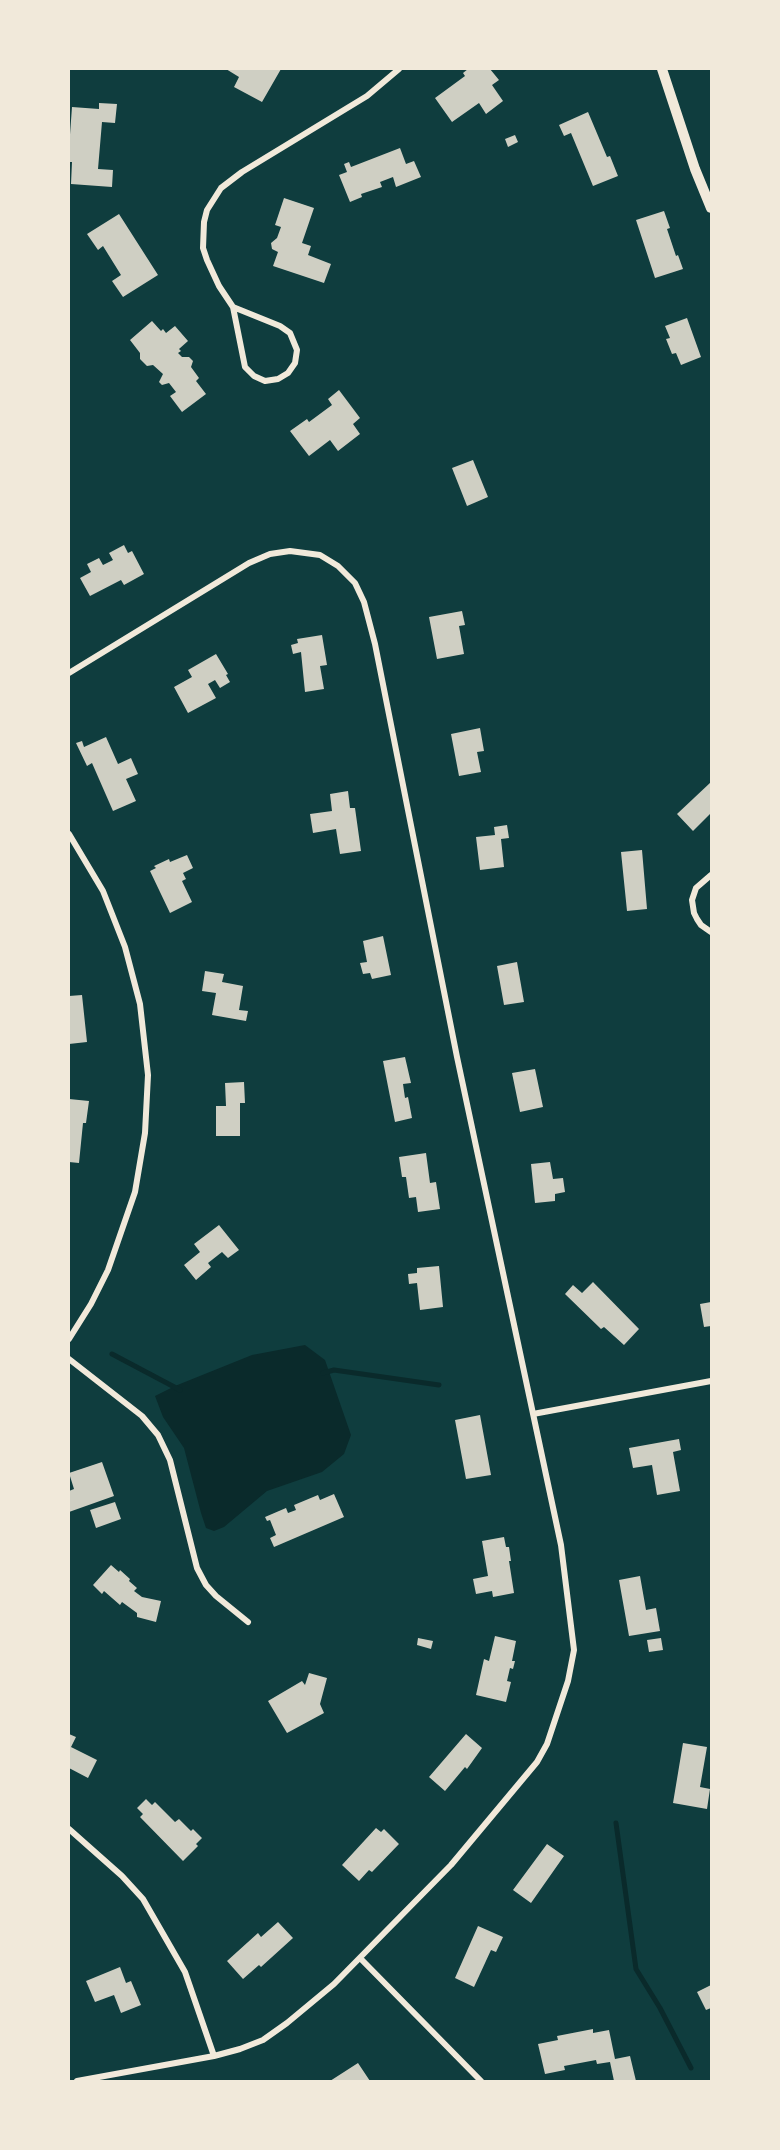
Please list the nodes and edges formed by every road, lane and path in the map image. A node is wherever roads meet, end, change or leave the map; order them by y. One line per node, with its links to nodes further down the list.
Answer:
1 (399, 69): 4 (street)
2 (663, 69): 3 (main road)
3 (711, 208)
4 (233, 307): 4 (street)
5 (69, 673): 12 (street)
6 (69, 834): 9 (street)
7 (711, 874): 8 (street)
8 (711, 932)
9 (69, 1339)
10 (69, 1359): 13 (street)
11 (711, 1381): 12 (street)
12 (533, 1414): 15 (street)
13 (248, 1622)
14 (69, 1829): 16 (street)
15 (360, 1958): 16 (street); 18 (street)
16 (214, 2056): 17 (street)
17 (77, 2081)
18 (481, 2081)

